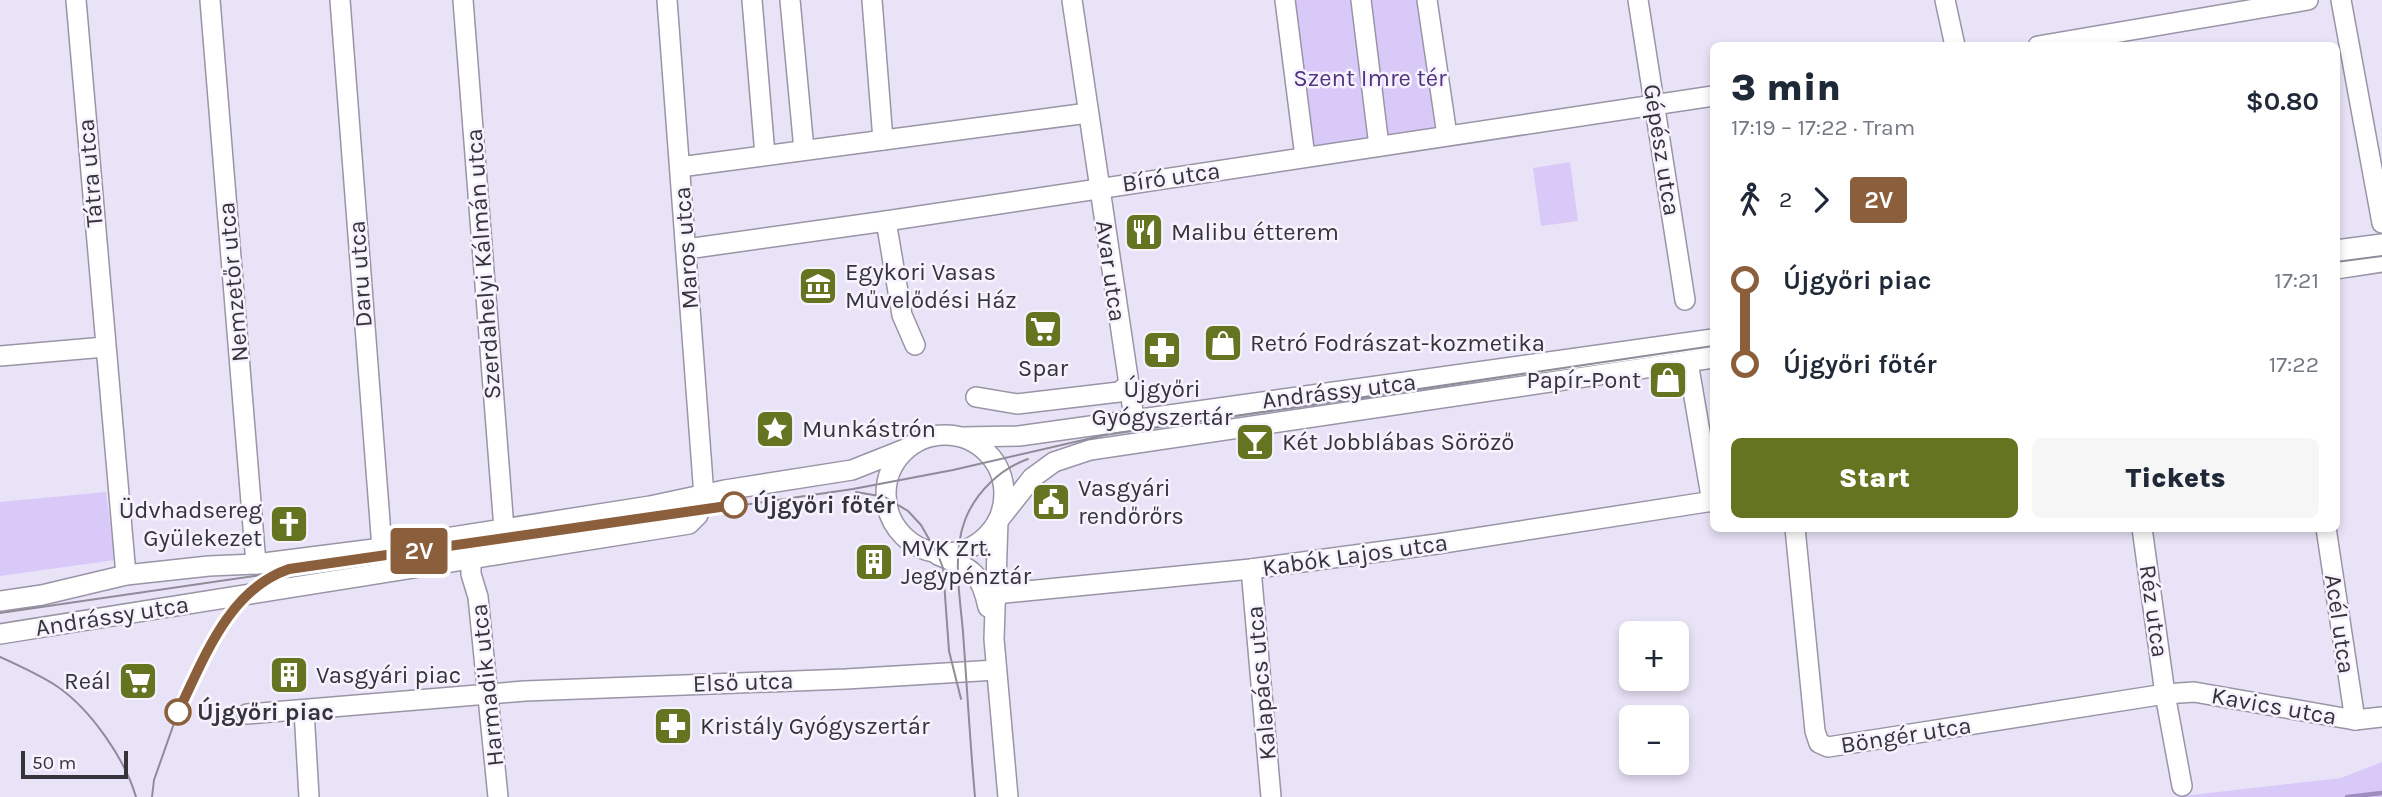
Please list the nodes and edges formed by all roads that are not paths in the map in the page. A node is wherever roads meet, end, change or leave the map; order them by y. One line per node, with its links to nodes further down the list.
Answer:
1 (76, 0): 42 (street, Tátra utca)
2 (210, 0): 62 (street, Nemzetőr utca)
3 (340, 0): 60 (street, Daru utca)
4 (463, 0): 55 (street, Szerdahelyi Kálmán utca)
5 (667, 0): 30 (street, Maros utca)
6 (752, 0): 27 (street)
7 (790, 0): 26 (street)
8 (873, 0): 24 (street)
9 (1072, 0): 22 (street, Avar utca)
10 (1284, 0): 28 (street)
11 (1361, 0): 25 (street)
12 (1427, 0): 23 (street)
13 (1639, 0): 21 (street, Gépész utca)
14 (1945, 0): 18 (street)
15 (2308, 0): 17 (street)
16 (2341, 0): 29 (street)
17 (2152, 36): 19 (street)
18 (1954, 42)
19 (2084, 42)
20 (1710, 96): 21 (street, Bíró utca)
21 (1654, 104): 23 (street, Bíró utca); 39 (street, Gépész utca)
22 (1088, 113): 24 (street); 31 (street, Avar utca)
23 (1447, 135): 25 (street, Bíró utca)
24 (883, 140): 26 (street)
25 (1379, 146): 28 (street, Bíró utca)
26 (804, 150): 27 (street)
27 (765, 155): 30 (street)
28 (1305, 156): 31 (street, Bíró utca)
29 (2376, 160): 33 (street)
30 (680, 167): 35 (street, Maros utca)
31 (1099, 187): 32 (street, Bíró utca); 46 (street, Avar utca)
32 (886, 221): 35 (street, Bíró utca); 41 (street)
33 (2382, 223)
34 (2382, 244): 36 (street)
35 (687, 249): 52 (street, Maros utca)
36 (2340, 249)
37 (2382, 262): 38 (street)
38 (2340, 268)
39 (1685, 300)
40 (1710, 339): 48 (street, Andrássy utca)
41 (915, 345)
42 (105, 347): 43 (street); 65 (street, Tátra utca)
43 (0, 356)
44 (1710, 358): 45 (street, Andrássy utca)
45 (1688, 362): 51 (street); 54 (street, Andrássy utca)
46 (1128, 385): 47 (street); 48 (street, Avar utca)
47 (976, 397)
48 (1132, 415): 49 (street, Andrássy utca)
49 (964, 437): 50 (street); 54 (street)
50 (905, 449): 52 (street, Andrássy utca); 61 (street)
51 (1710, 489)
52 (704, 496): 55 (street, Andrássy utca); 63 (street, Andrássy utca)
53 (1710, 501): 64 (street, Kabók Lajos utca)
54 (998, 521): 61 (street); 66 (street)
55 (503, 529): 59 (street, Andrássy utca)
56 (1795, 532): 72 (street, Böngér utca)
57 (2143, 532): 72 (street, Réz utca)
58 (2327, 532): 76 (street, Acél utca)
59 (483, 533): 60 (street, Andrássy utca); 63 (street)
60 (382, 548): 62 (street, Andrássy utca)
61 (928, 551): 69 (street)
62 (256, 564): 65 (street, Andrássy utca)
63 (464, 565): 68 (street, Andrássy utca); 71 (street, Harmadik utca)
64 (1251, 569): 66 (street, Kabók Lajos utca); 81 (street, Kalapács utca)
65 (125, 575): 67 (street, Andrássy utca)
66 (995, 594): 69 (street)
67 (0, 601)
68 (0, 634)
69 (994, 639): 70 (street)
70 (996, 670): 71 (street, Első utca); 80 (street)
71 (489, 694): 73 (street, Első utca); 79 (street, Harmadik utca)
72 (2165, 694): 76 (street, Kavics utca); 77 (street, Réz utca)
73 (304, 710): 74 (street, Első utca); 78 (street)
74 (247, 714)
75 (2382, 717): 76 (street, Kavics utca)
76 (2355, 720)
77 (2182, 786)
78 (309, 797)
79 (498, 797)
80 (1007, 797)
81 (1270, 797)

